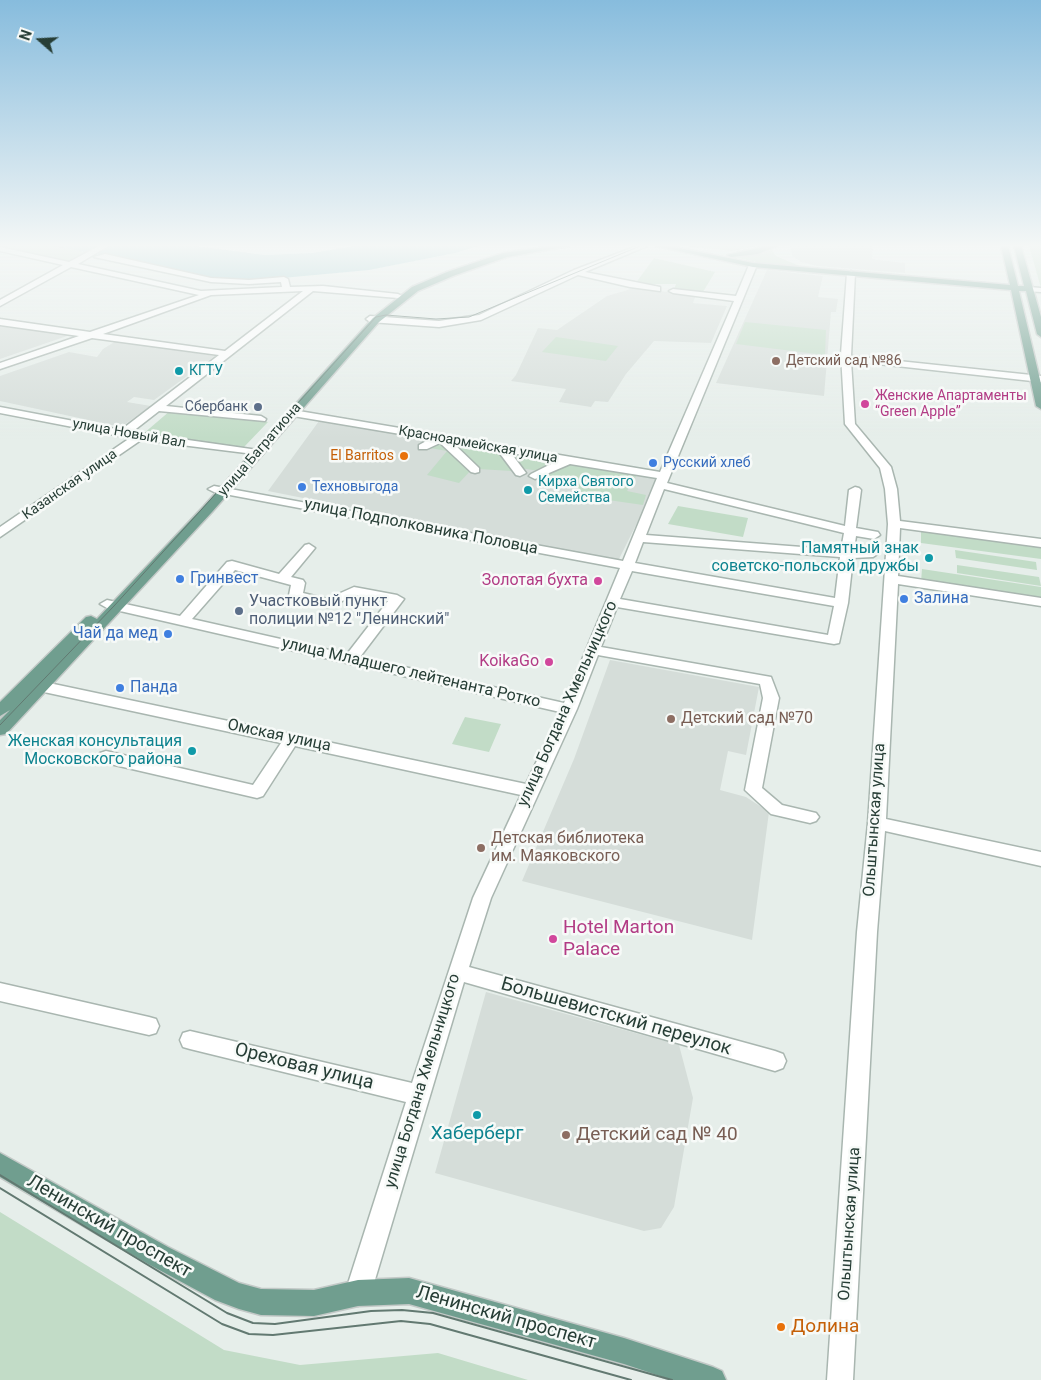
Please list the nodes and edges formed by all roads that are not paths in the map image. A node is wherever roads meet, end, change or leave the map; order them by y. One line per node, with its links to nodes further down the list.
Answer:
1 (162, 310): 11 (street)
2 (283, 310): 13 (street)
3 (383, 310): 9 (main road, улица Багратиона)
4 (495, 310): 9 (street)
5 (733, 310): 32 (street, улица Богдана Хмельницкого)
6 (848, 310): 14 (street, Ольштынская улица)
7 (1020, 310): 16 (main road)
8 (1035, 310): 12 (main road)
9 (373, 319): 20 (main road, улица Багратиона); 27 (main road, улица Багратиона)
10 (0, 322): 11 (street)
11 (94, 333): 13 (street); 15 (street)
12 (1041, 334)
13 (228, 354): 18 (street)
14 (846, 358): 16 (street); 35 (street, Ольштынская улица)
15 (0, 366)
16 (1038, 378): 17 (main road)
17 (1041, 406)
18 (158, 408): 21 (street); 22 (street)
19 (0, 410): 22 (street, улица Новый Вал)
20 (293, 413): 24 (street, Красноармейская улица); 27 (main road, улица Багратиона)
21 (261, 419)
22 (122, 434): 23 (street, улица Новый Вал)
23 (139, 437): 27 (street, улица Новый Вал); 37 (street, Казанская улица)
24 (441, 438): 25 (street); 26 (street, Красноармейская улица); 29 (street)
25 (423, 447)
26 (502, 449): 28 (street, Красноармейская улица); 30 (street)
27 (253, 453): 33 (main road, улица Багратиона)
28 (569, 460): 31 (street); 32 (street, Красноармейская улица)
29 (476, 470)
30 (520, 473)
31 (535, 476)
32 (662, 481): 36 (street, Красноармейская улица); 38 (street, улица Богдана Хмельницкого)
33 (219, 490): 42 (street, улица Подполковника Половца); 48 (main road, улица Багратиона)
34 (855, 490): 36 (street)
35 (894, 524): 39 (street); 44 (street, Ольштынская улица)
36 (850, 531): 41 (street); 41 (street, Красноармейская улица)
37 (0, 533)
38 (638, 538): 41 (street); 42 (street, улица Богдана Хмельницкого)
39 (1041, 543)
40 (309, 548): 43 (street)
41 (847, 554): 47 (street)
42 (627, 566): 45 (street, улица Богдана Хмельницкого); 47 (street, улица Подполковника Половца)
43 (282, 578): 49 (street); 51 (street)
44 (892, 579): 46 (street); 60 (street, Ольштынская улица)
45 (613, 602): 47 (street); 50 (street, улица Богдана Хмельницкого)
46 (1041, 602)
47 (841, 603)
48 (112, 605): 49 (street, улица Младшего лейтенанта Ротко); 52 (main road, улица Багратиона)
49 (183, 621): 51 (street, улица Младшего лейтенанта Ротко)
50 (593, 650): 53 (street, улица Богдана Хмельницкого); 59 (street)
51 (351, 659): 53 (street, улица Младшего лейтенанта Ротко)
52 (34, 685): 54 (main road, улица Багратиона); 55 (main road, улица Багратиона); 56 (street, Омская улица)
53 (569, 709): 58 (street, улица Богдана Хмельницкого)
54 (0, 710)
55 (0, 730)
56 (292, 739): 57 (street); 58 (street, Омская улица)
57 (106, 757)
58 (530, 791): 62 (street, улица Богдана Хмельницкого)
59 (810, 818)
60 (877, 823): 61 (street); 71 (street, Ольштынская улица)
61 (1041, 859)
62 (457, 972): 66 (street, Большевистский переулок); 67 (street, улица Богдана Хмельницкого)
63 (0, 992): 64 (street)
64 (149, 1026)
65 (190, 1040): 67 (street, Ореховая улица)
66 (776, 1062)
67 (418, 1095): 69 (street, улица Богдана Хмельницкого)
68 (0, 1164): 69 (main road, Ленинский проспект)
69 (358, 1293): 70 (main road, Ленинский проспект)
70 (713, 1380)
71 (840, 1380)

